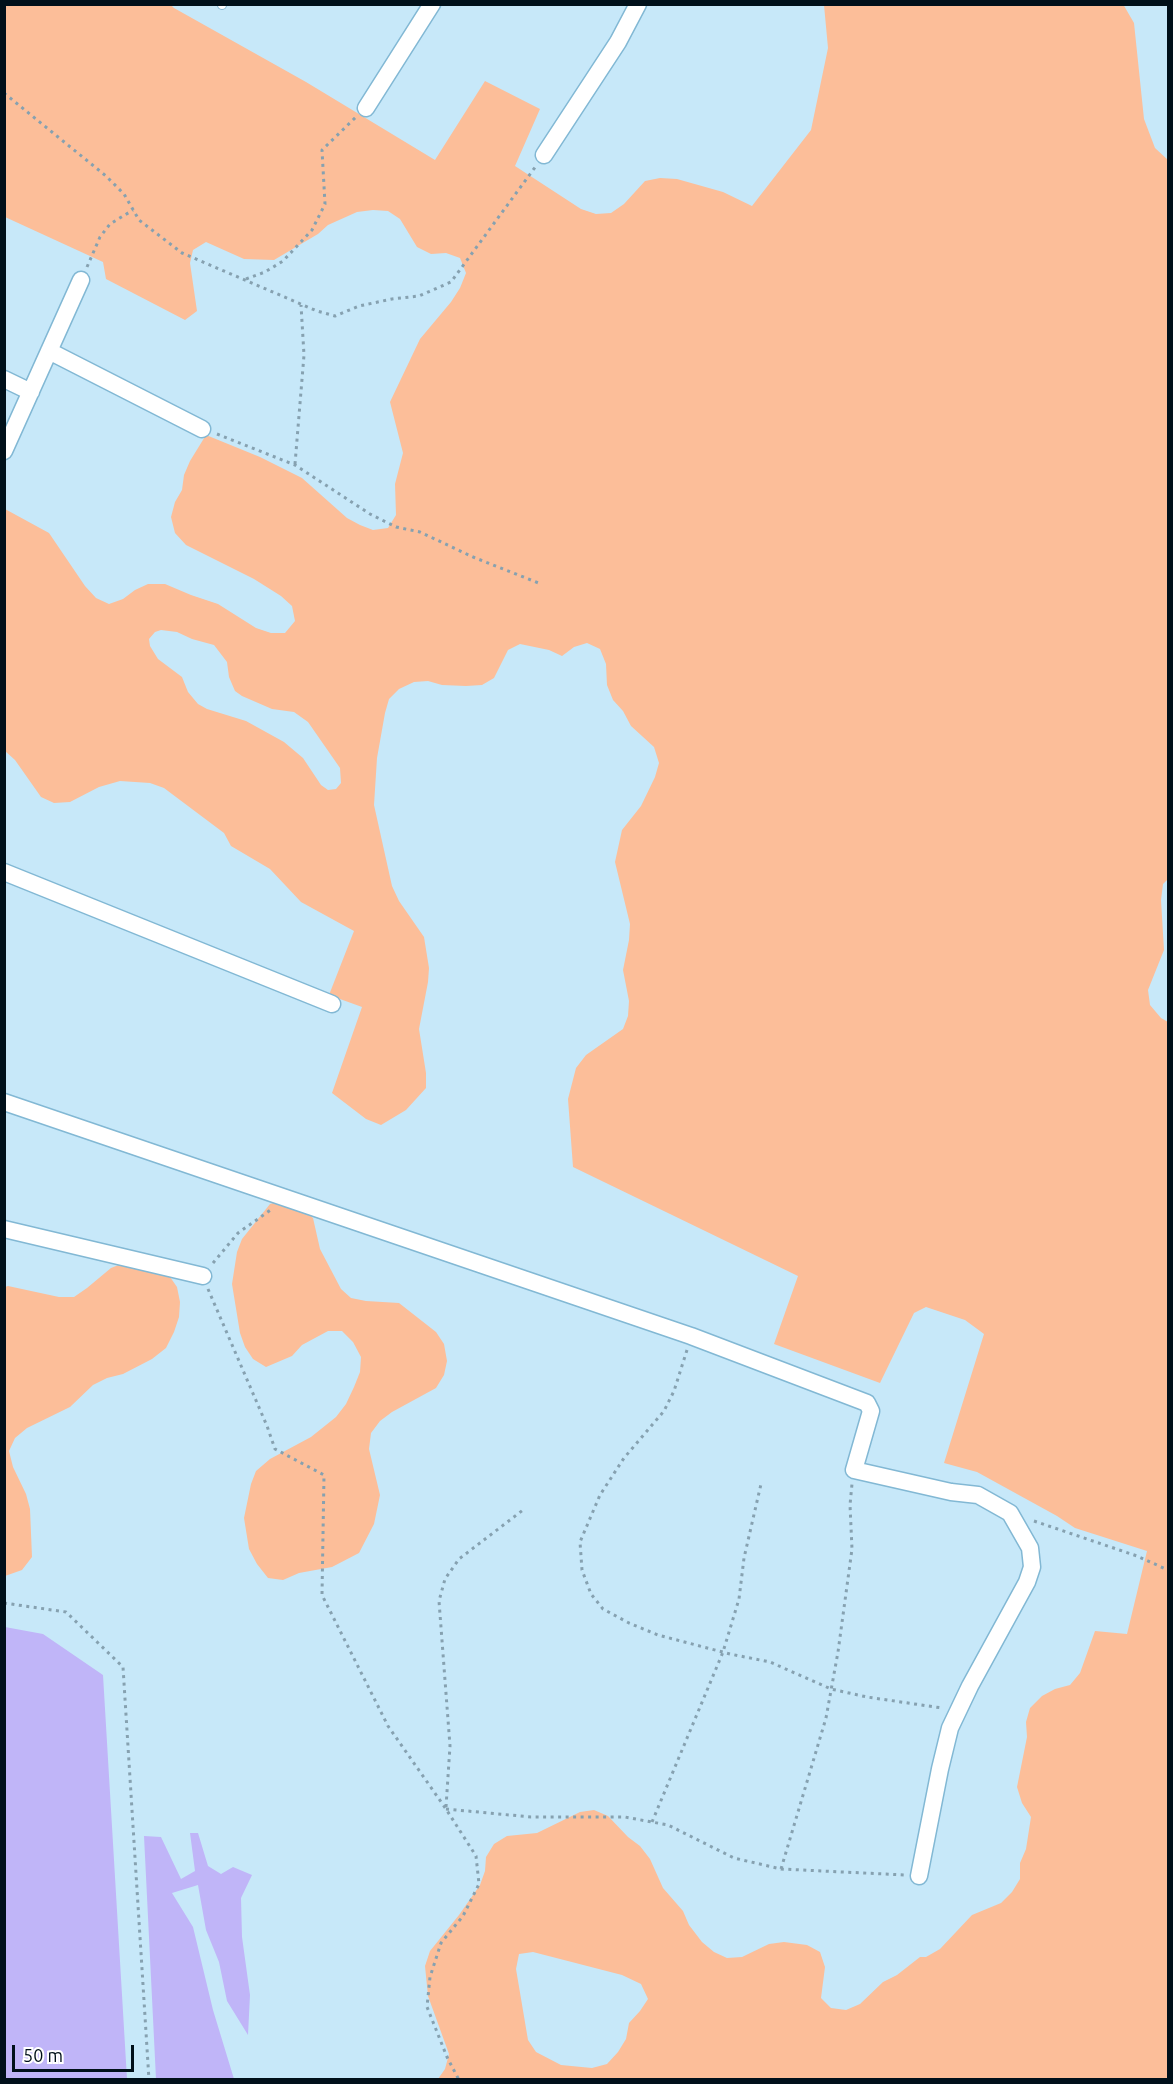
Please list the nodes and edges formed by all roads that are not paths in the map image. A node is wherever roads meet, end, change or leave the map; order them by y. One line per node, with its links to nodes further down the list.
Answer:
1 (432, 4): 3 (street)
2 (638, 4): 4 (street)
3 (366, 108)
4 (544, 155)
5 (81, 280): 6 (street)
6 (49, 351): 8 (street); 9 (street)
7 (4, 379): 8 (street)
8 (31, 392): 10 (street)
9 (202, 429)
10 (4, 450)
11 (4, 872): 12 (street)
12 (332, 1004)
13 (4, 1102): 16 (street)
14 (4, 1229): 15 (street)
15 (203, 1276)
16 (919, 1876)

